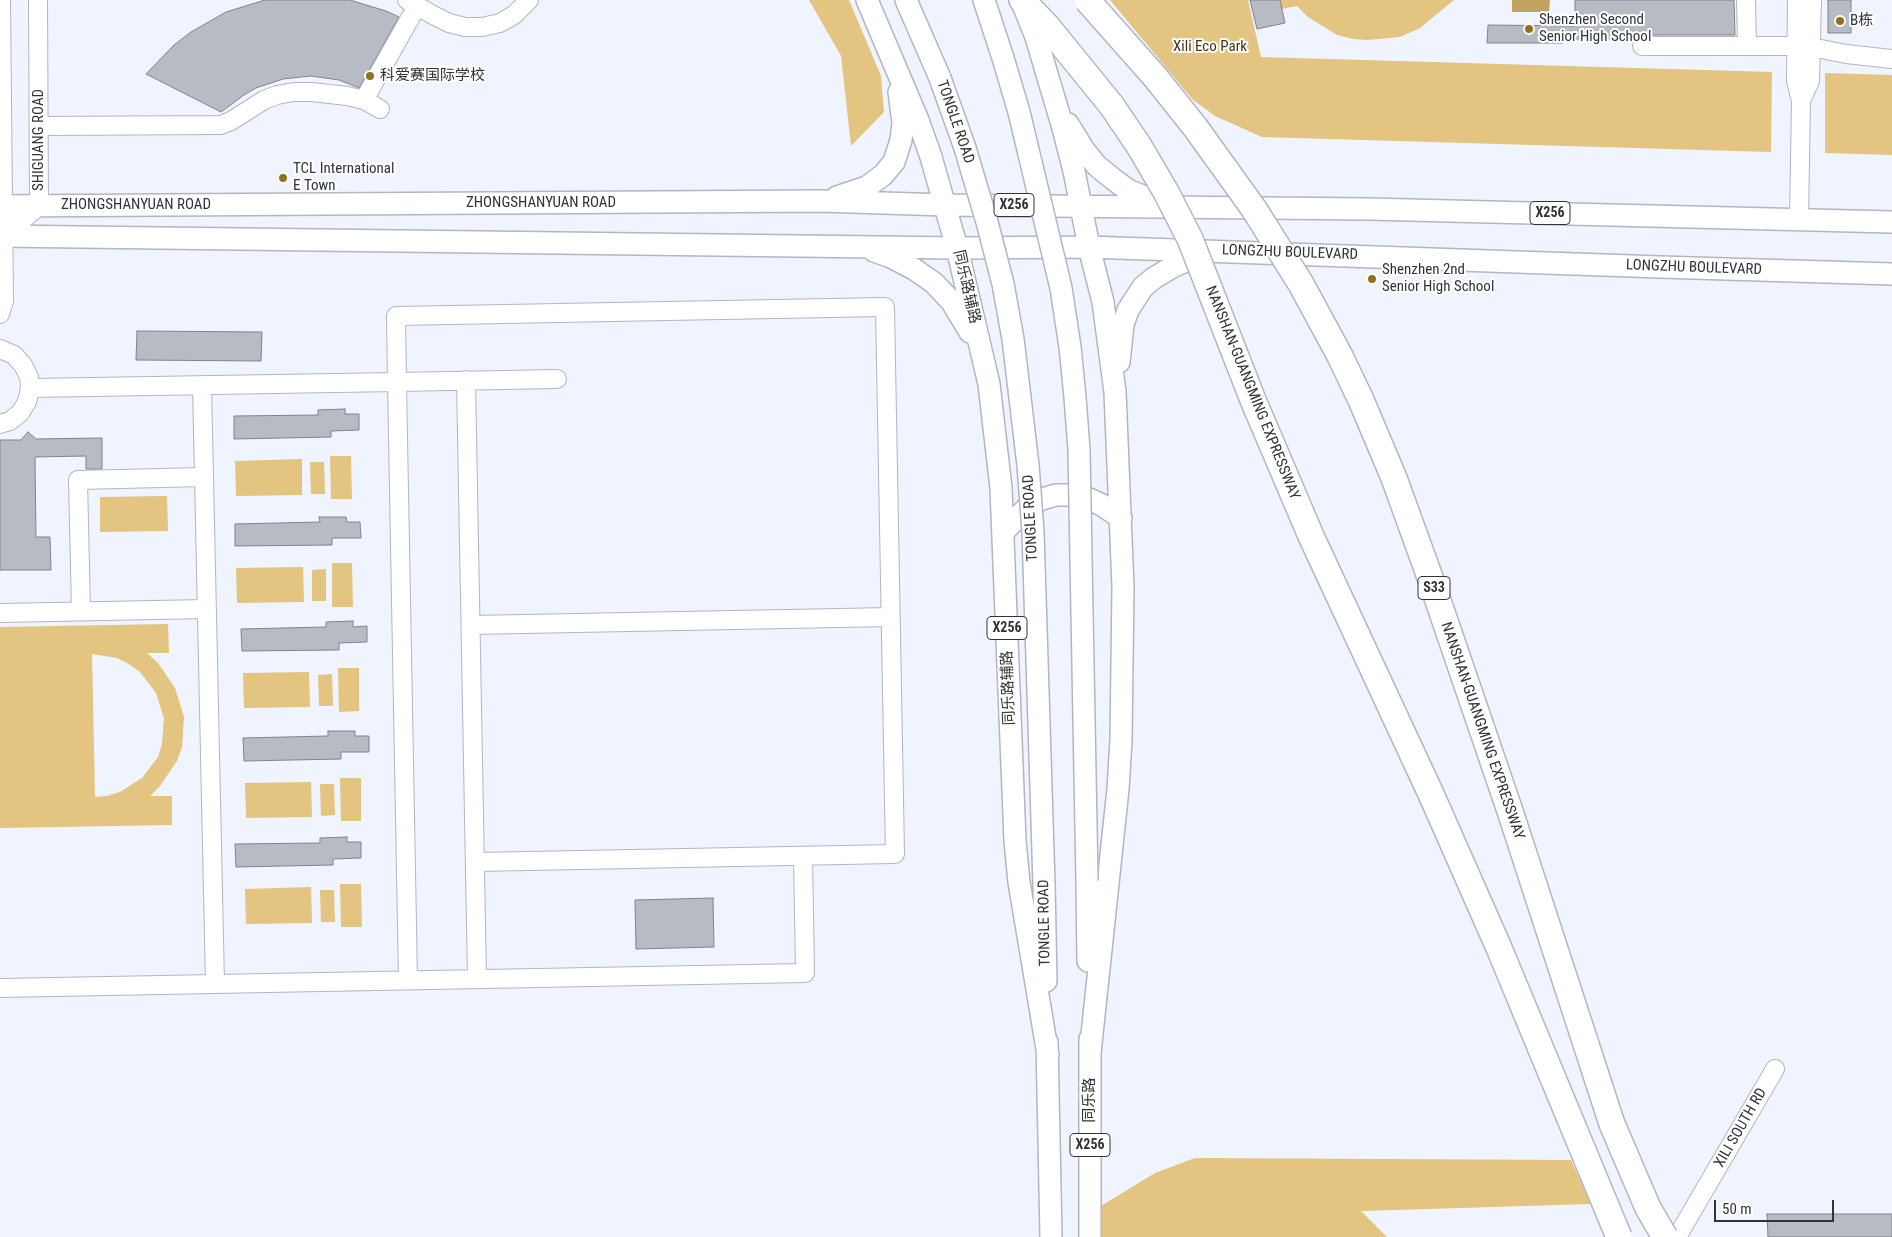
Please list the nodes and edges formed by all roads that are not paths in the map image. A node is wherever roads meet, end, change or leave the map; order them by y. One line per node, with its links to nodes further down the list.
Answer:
1 (1, 0): 16 (street)
2 (38, 0): 22 (street, SHIGUANG ROAD)
3 (529, 0): 12 (street)
4 (867, 0): 18 (main road)
5 (906, 0): 62 (main road, TONGLE ROAD, bridge)
6 (984, 0): 61 (main road, bridge)
7 (1022, 0): 20 (main road); 66 (highway, NANSHAN-GUANGMING EXPRESSWAY, bridge)
8 (1087, 0): 67 (highway, NANSHAN-GUANGMING EXPRESSWAY / S33, bridge)
9 (1746, 0): 14 (street)
10 (1797, 0): 15 (street)
11 (1812, 0): 15 (street)
12 (412, 3): 19 (street)
13 (1642, 46): 14 (street)
14 (1747, 46): 15 (street)
15 (1804, 47): 17 (street); 29 (street)
16 (1, 58): 25 (street)
17 (1892, 59)
18 (895, 63): 23 (main road); 24 (main road, 同乐路辅路)
19 (364, 100): 21 (street); 22 (street)
20 (1056, 105): 27 (main road); 28 (main road)
21 (380, 110)
22 (39, 126): 26 (street, SHIGUANG ROAD)
23 (820, 201): 24 (main road, ZHONGSHANYUAN ROAD); 26 (main road, ZHONGSHANYUAN ROAD)
24 (946, 205): 27 (main road, ZHONGSHANYUAN ROAD / X256); 34 (main road, 同乐路辅路 / X256)
25 (1, 206): 26 (main road, ZHONGSHANYUAN ROAD); 31 (street)
26 (39, 206): 31 (street, SHIGUANG ROAD)
27 (1081, 206): 28 (main road, X256); 33 (main road)
28 (1207, 208): 29 (main road, X256)
29 (1799, 220): 30 (main road, X256)
30 (1892, 222)
31 (1, 236): 32 (main road); 37 (street)
32 (860, 246): 34 (main road); 42 (main road)
33 (1089, 246): 34 (main road, LONGZHU BOULEVARD / X256); 35 (main road, LONGZHU BOULEVARD / X256); 45 (main road, X256)
34 (957, 248): 42 (main road, 同乐路辅路 / X256)
35 (1212, 250): 36 (main road, LONGZHU BOULEVARD / X256); 45 (main road, X256)
36 (1892, 274)
37 (0, 314)
38 (0, 348): 44 (street)
39 (557, 379): 40 (street)
40 (466, 380): 41 (street); 54 (street)
41 (397, 382): 43 (street); 53 (street); 58 (street)
42 (989, 384): 49 (main road, 同乐路辅路 / X256)
43 (202, 385): 44 (street); 47 (street)
44 (30, 388): 46 (street)
45 (1115, 392): 48 (main road, X256)
46 (0, 424)
47 (204, 477): 50 (street); 51 (street)
48 (1121, 518): 49 (main road); 61 (main road, X256)
49 (1004, 531): 62 (main road, 同乐路辅路 / X256)
50 (207, 609): 51 (street); 59 (street)
51 (81, 611): 52 (street)
52 (0, 613)
53 (891, 617): 54 (street); 55 (street)
54 (471, 624): 56 (street)
55 (803, 856): 56 (street); 57 (street)
56 (475, 862): 57 (street)
57 (477, 979): 58 (street)
58 (408, 980): 59 (street)
59 (215, 984): 60 (street)
60 (0, 988)
61 (1090, 1053): 65 (main road, 同乐路 / X256)
62 (1048, 1055): 64 (main road, X256)
63 (1772, 1075): 68 (street, XILI SOUTH RD)
64 (1051, 1237)
65 (1090, 1237)
66 (1619, 1237)
67 (1665, 1237)
68 (1677, 1237)

